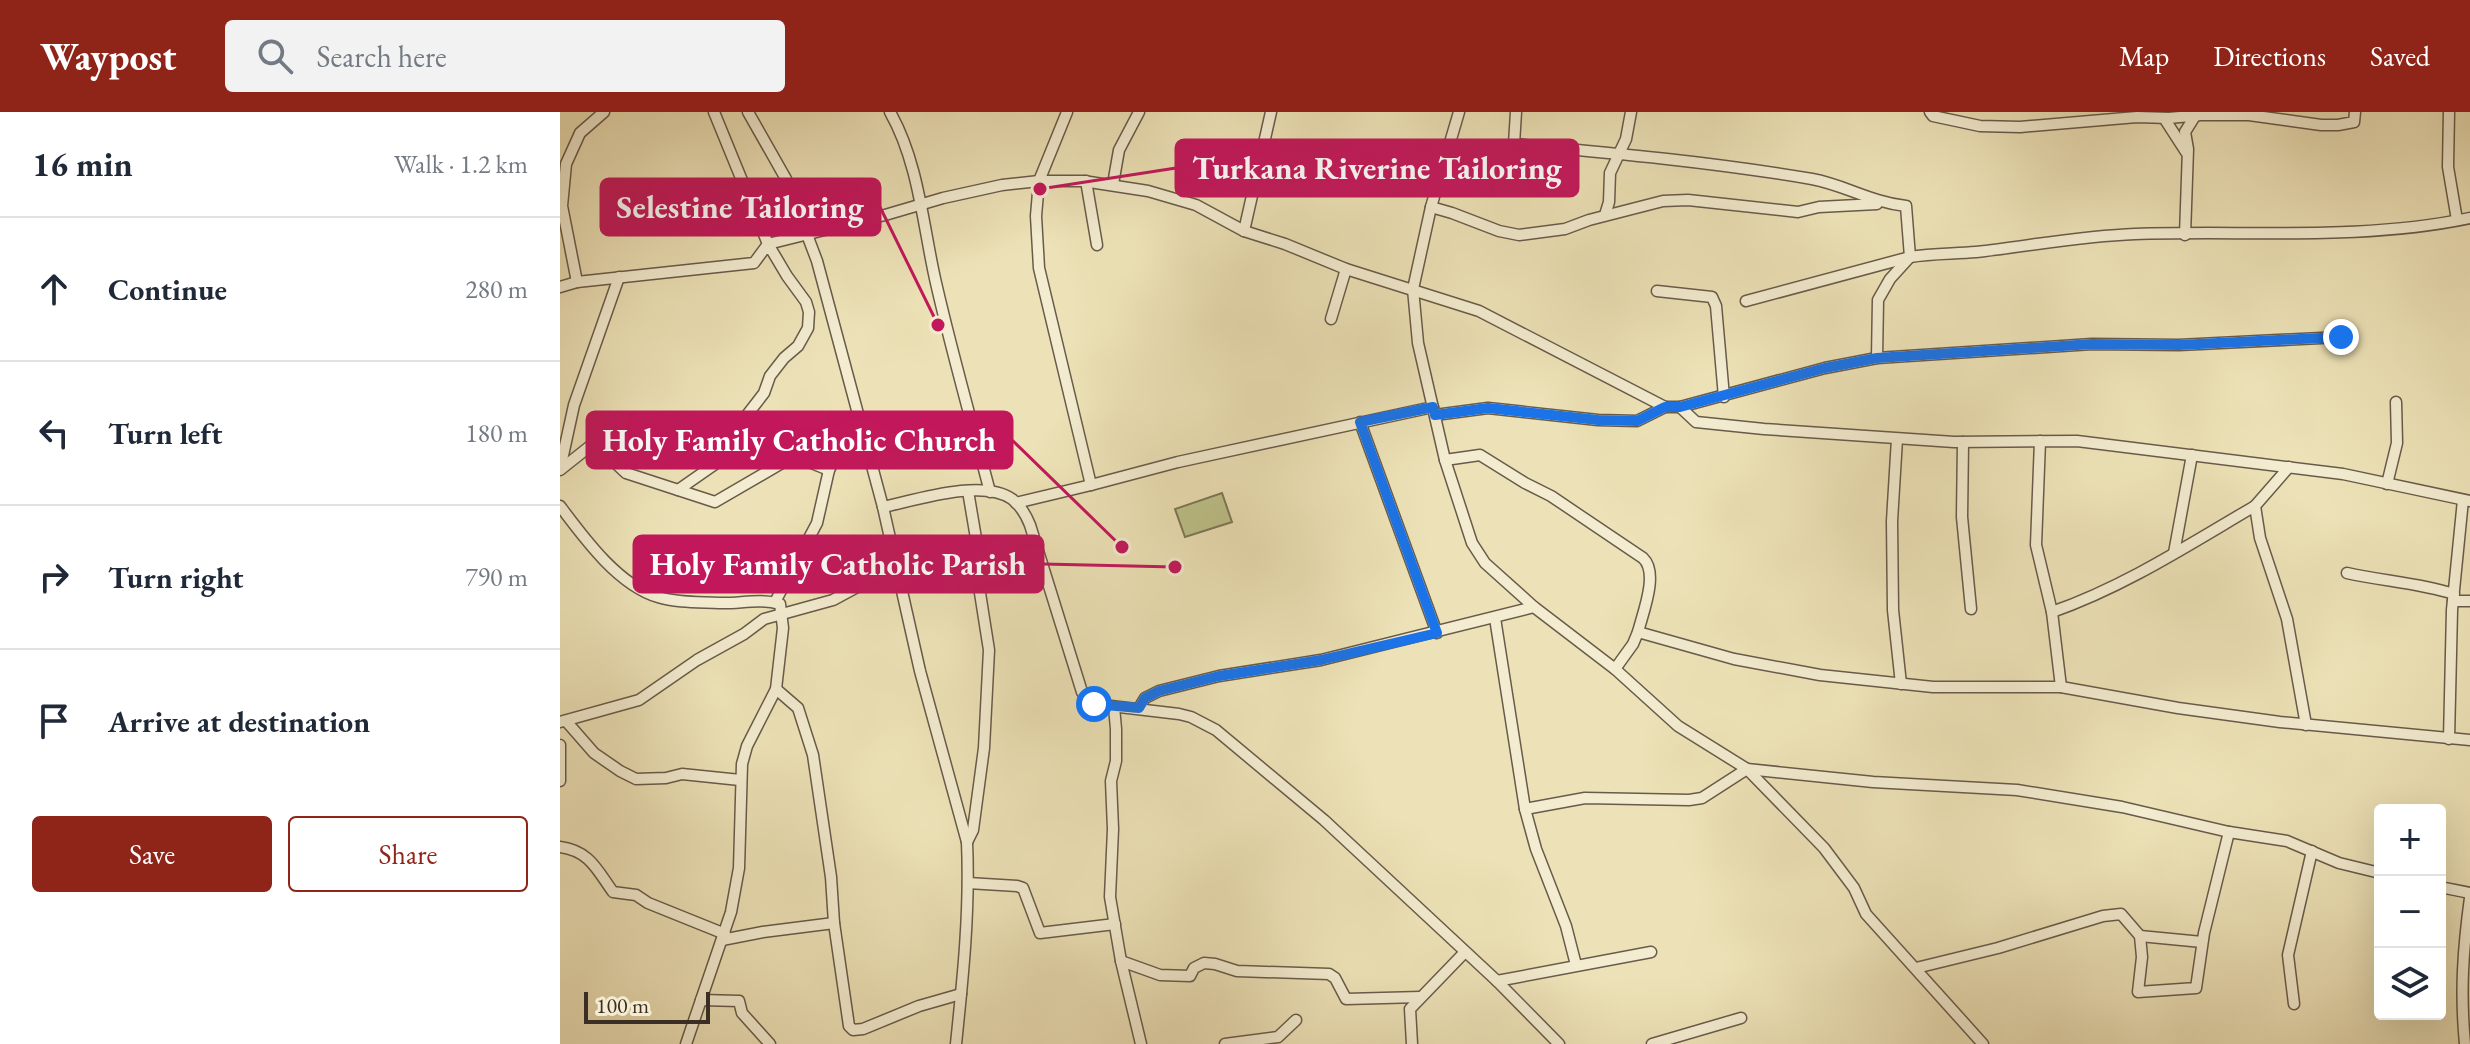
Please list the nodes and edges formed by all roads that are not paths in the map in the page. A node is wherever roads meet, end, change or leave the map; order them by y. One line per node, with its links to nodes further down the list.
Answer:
1 (604, 112): 35 (street)
2 (714, 112): 30 (street)
3 (748, 112): 28 (street)
4 (890, 112): 22 (street)
5 (1067, 112): 18 (street)
6 (1139, 112): 20 (street)
7 (1271, 112): 27 (street)
8 (1459, 112): 23 (street)
9 (1516, 112): 16 (street)
10 (1631, 112): 16 (street)
11 (1930, 112): 15 (street)
12 (2355, 112): 14 (street)
13 (2449, 112): 26 (street)
14 (2195, 116): 15 (street); 17 (street)
15 (2164, 118): 17 (street)
16 (1620, 154): 21 (street); 24 (street)
17 (2187, 154): 29 (street)
18 (1039, 181): 19 (street); 22 (street); 59 (street)
19 (1086, 181): 20 (street); 31 (street)
20 (1113, 184): 27 (street)
21 (1883, 203): 24 (street); 32 (street)
22 (920, 204): 28 (street); 62 (street)
23 (1431, 207): 24 (street); 37 (street)
24 (1605, 215)
25 (2470, 218): 26 (street)
26 (2457, 220): 29 (street)
27 (1244, 231): 33 (street)
28 (808, 234): 30 (street); 49 (street)
29 (2185, 235): 32 (street)
30 (768, 244): 34 (street); 60 (street)
31 (1097, 245)
32 (1910, 257): 39 (street); 42 (street)
33 (1346, 269): 37 (street); 40 (street)
34 (619, 277): 35 (street); 56 (street)
35 (577, 282): 36 (street)
36 (560, 287)
37 (1413, 289): 45 (street); 47 (street)
38 (1657, 291): 43 (street)
39 (1746, 301)
40 (1331, 319)
41 (2341, 337): 42 (street)
42 (1877, 358): 43 (street)
43 (1724, 397): 46 (street)
44 (2396, 402): 58 (street)
45 (1665, 407): 46 (street); 47 (street)
46 (1680, 407): 50 (street)
47 (1434, 411): 48 (street); 54 (street)
48 (1360, 422): 59 (street); 80 (street)
49 (861, 427): 57 (street); 67 (street)
50 (1897, 439): 52 (street); 82 (street)
51 (2040, 441): 52 (street); 53 (street); 76 (street)
52 (1963, 442): 75 (street)
53 (2192, 455): 55 (street); 68 (street)
54 (1445, 460): 74 (street); 79 (street)
55 (2289, 467): 58 (street); 66 (street)
56 (560, 470): 60 (street)
57 (829, 470): 60 (street); 73 (street)
58 (2387, 484): 63 (street)
59 (1091, 485): 64 (street)
60 (678, 490)
61 (968, 491): 62 (street); 67 (street); 97 (street)
62 (990, 492): 64 (street)
63 (2466, 501): 71 (street)
64 (1016, 503): 85 (street)
65 (560, 506): 73 (street)
66 (2255, 506): 68 (street); 88 (street)
67 (883, 507): 69 (street)
68 (2174, 553): 76 (street)
69 (896, 566): 77 (street); 97 (street)
70 (2347, 573): 71 (street)
71 (2454, 598): 72 (street); 89 (street)
72 (2470, 601)
73 (775, 602): 77 (street)
74 (1534, 607): 78 (street); 81 (street)
75 (1971, 609)
76 (2052, 612): 83 (street)
77 (783, 614): 84 (street); 87 (street)
78 (1495, 618): 80 (street); 95 (street)
79 (1638, 632): 81 (street); 82 (street)
80 (1437, 633): 86 (street)
81 (1615, 669): 92 (street)
82 (1901, 684): 83 (street)
83 (2061, 687): 88 (street)
84 (776, 689): 93 (street); 104 (street)
85 (1114, 707): 86 (street); 105 (street)
86 (1139, 708): 109 (street)
87 (563, 721): 93 (street)
88 (2306, 725): 89 (street)
89 (2449, 739): 90 (street)
90 (2470, 740)
91 (560, 745): 94 (street)
92 (1747, 769): 95 (street); 96 (street); 113 (street)
93 (740, 780): 107 (street)
94 (560, 781)
95 (1525, 809): 112 (street)
96 (2229, 832): 99 (street); 108 (street)
97 (967, 842): 101 (street)
98 (560, 847): 107 (street)
99 (2312, 851): 100 (street); 119 (street)
100 (2374, 872)
101 (968, 883): 105 (street); 115 (street)
102 (2446, 889): 103 (street)
103 (2470, 895): 116 (street)
104 (834, 923): 107 (street); 115 (street)
105 (1115, 924): 111 (street)
106 (2140, 936): 108 (street); 108 (street); 113 (street)
107 (723, 937): 118 (street)
108 (2202, 942)
109 (1465, 952): 114 (street); 117 (street)
110 (1651, 952): 112 (street)
111 (1121, 961): 117 (street); 125 (street)
112 (1576, 965): 114 (street)
113 (1916, 968): 130 (street)
114 (1497, 981): 128 (street)
115 (961, 994): 124 (street)
116 (2465, 994): 131 (street)
117 (1421, 997): 127 (street)
118 (701, 1000): 122 (street); 123 (street)
119 (2294, 1004)
120 (1741, 1018): 129 (street)
121 (1296, 1020): 126 (street)
122 (686, 1044)
123 (770, 1044)
124 (956, 1044)
125 (1141, 1044)
126 (1225, 1044)
127 (1412, 1044)
128 (1559, 1044)
129 (1652, 1044)
130 (1983, 1044)
131 (2465, 1044)

